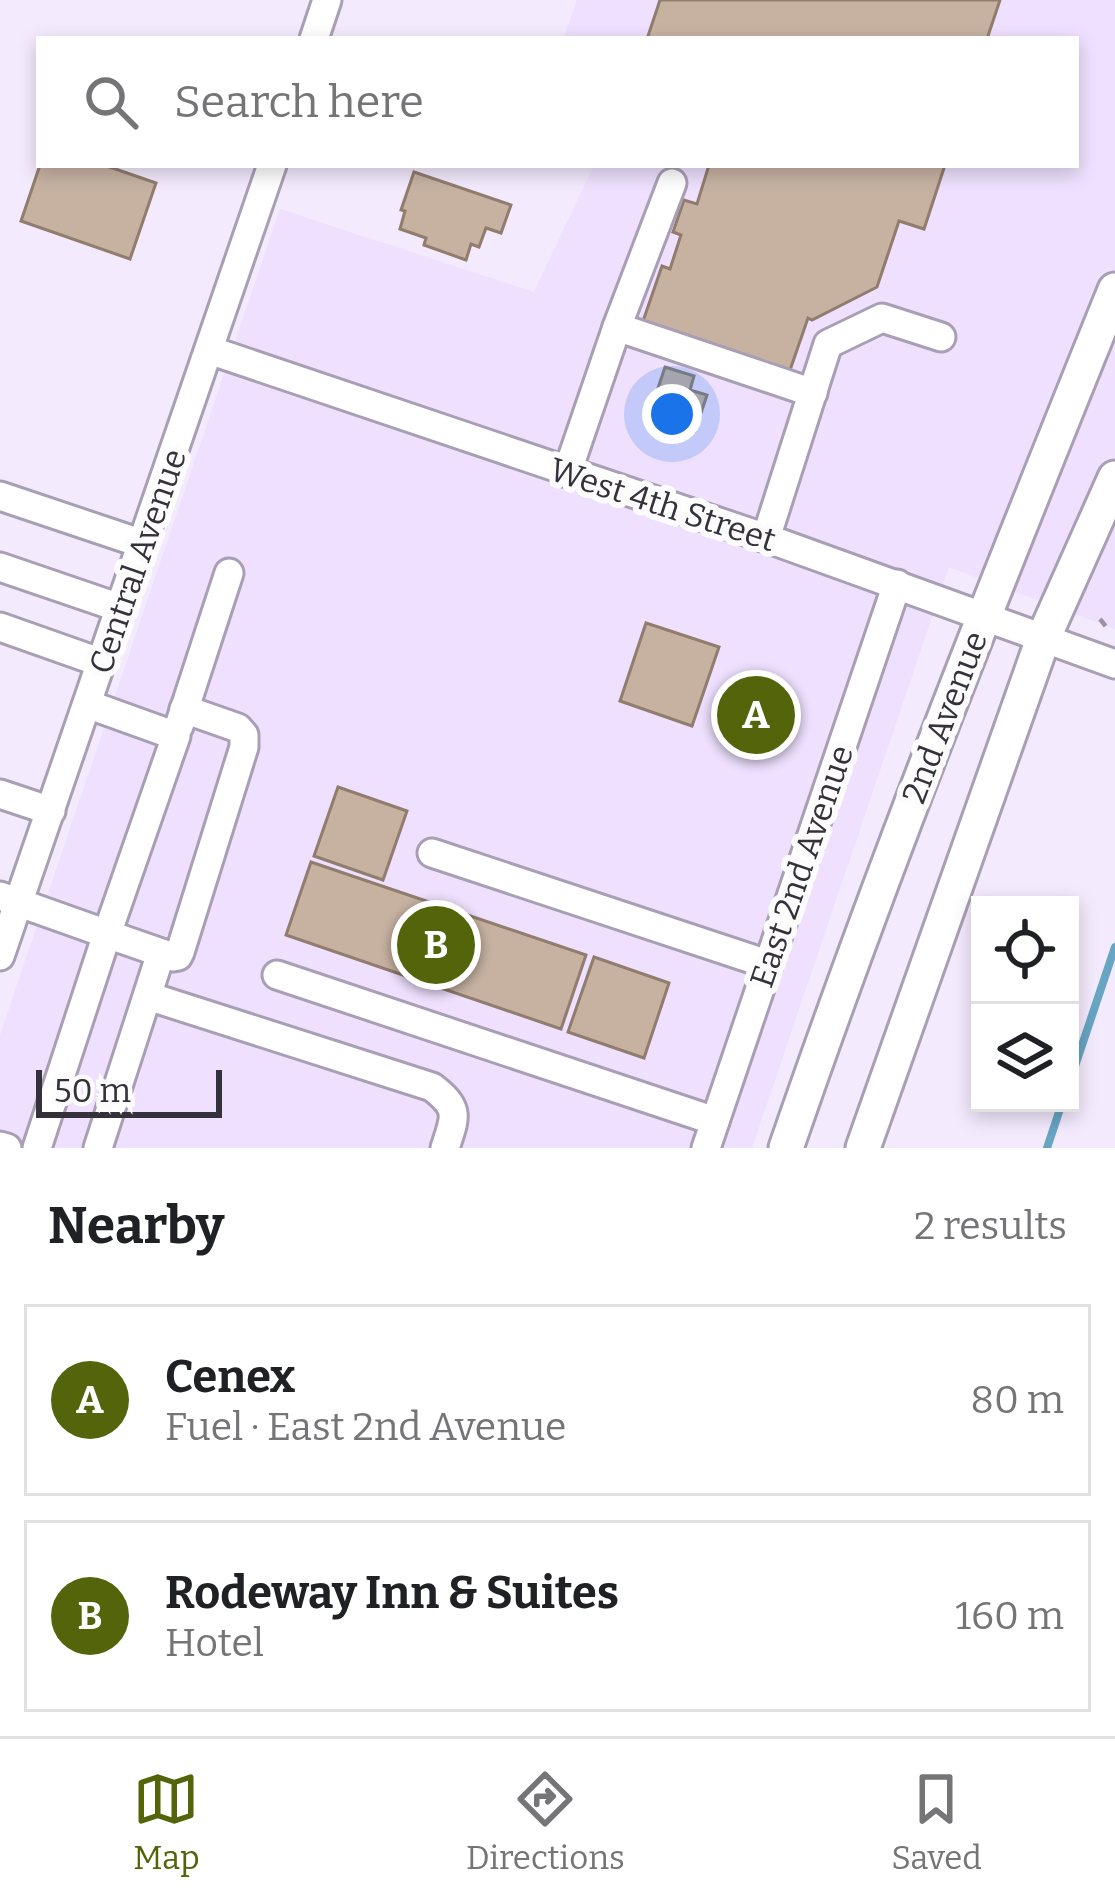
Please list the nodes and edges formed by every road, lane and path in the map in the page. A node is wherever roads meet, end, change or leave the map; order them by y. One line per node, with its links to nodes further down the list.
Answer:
1 (327, 0): 2 (street)
2 (315, 36)
3 (271, 168): 8 (street, Central Avenue)
4 (672, 183): 6 (street)
5 (1115, 290): 19 (main road, 2nd Avenue)
6 (617, 327): 9 (street); 10 (street)
7 (941, 337): 9 (street)
8 (209, 350): 10 (street, West 4th Street); 14 (street, Central Avenue)
9 (813, 393): 13 (street)
10 (567, 472): 13 (street, West 4th Street)
11 (1115, 478): 23 (main road, 2nd Avenue)
12 (0, 496): 14 (street)
13 (766, 538): 17 (street, West 4th Street)
14 (143, 544): 18 (street, Central Avenue)
15 (0, 567): 18 (street)
16 (229, 573): 27 (street)
17 (897, 584): 19 (street, West 4th Street); 35 (street, East 2nd Avenue)
18 (120, 608): 24 (street, Central Avenue)
19 (983, 615): 23 (street, West 4th Street); 43 (main road, 2nd Avenue)
20 (1100, 619): 22 (path)
21 (0, 627): 24 (street)
22 (1115, 637)
23 (1043, 639): 25 (street, West 4th Street); 44 (main road, 2nd Avenue)
24 (102, 663): 26 (street, Central Avenue)
25 (1115, 664)
26 (88, 704): 27 (street); 29 (street, Central Avenue)
27 (180, 722): 32 (street); 33 (street)
28 (0, 794): 29 (street)
29 (51, 811): 31 (street, Central Avenue)
30 (432, 853): 35 (street)
31 (9, 900): 32 (street); 34 (street, Central Avenue)
32 (106, 934): 33 (street); 39 (street)
33 (161, 953): 37 (street)
34 (0, 956)
35 (767, 964): 38 (street, East 2nd Avenue)
36 (277, 975): 38 (street)
37 (148, 996): 40 (street); 41 (street)
38 (715, 1120): 42 (street, East 2nd Avenue)
39 (37, 1148)
40 (98, 1148)
41 (445, 1148)
42 (706, 1148)
43 (786, 1148)
44 (863, 1148)

